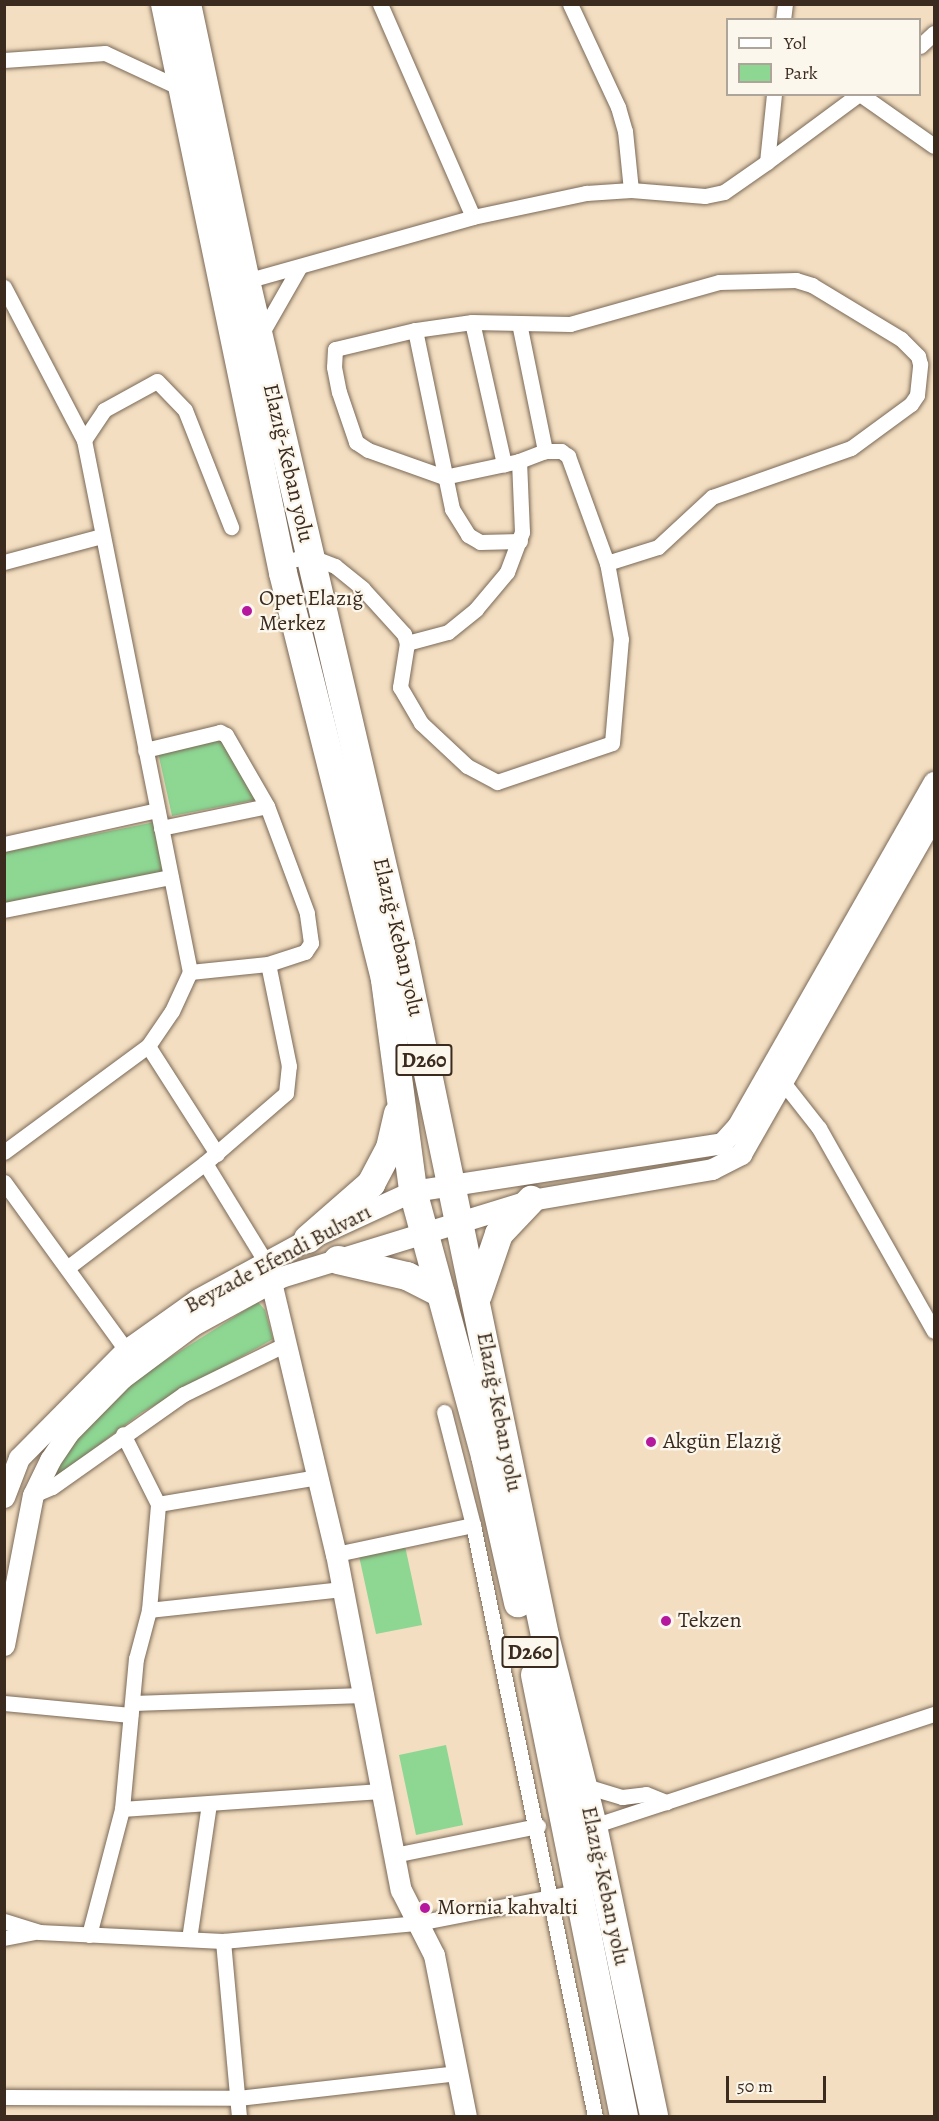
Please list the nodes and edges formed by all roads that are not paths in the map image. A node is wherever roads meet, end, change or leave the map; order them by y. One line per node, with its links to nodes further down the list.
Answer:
1 (165, 4): 8 (highway, Elazığ-Keban yolu / D260)
2 (187, 4): 17 (highway, Elazığ-Keban yolu / D260)
3 (380, 4): 15 (street)
4 (570, 4): 14 (street)
5 (934, 33): 6 (street)
6 (921, 45)
7 (4, 60): 8 (street)
8 (180, 88): 32 (highway, Elazığ-Keban yolu / D260)
9 (774, 96): 13 (street)
10 (856, 96): 13 (street)
11 (862, 96): 12 (street)
12 (934, 146)
13 (766, 162): 14 (street)
14 (631, 190): 15 (street)
15 (473, 217): 16 (street)
16 (299, 268): 17 (street); 22 (street)
17 (246, 281): 22 (highway, Elazığ-Keban yolu / D260)
18 (7, 294): 23 (street)
19 (472, 322): 20 (street); 21 (street); 25 (street)
20 (519, 323): 24 (street); 33 (street)
21 (415, 330): 26 (street); 26 (street)
22 (259, 337): 30 (highway, Elazığ-Keban yolu / D260)
23 (84, 440): 27 (street); 28 (street)
24 (545, 451): 25 (street); 33 (street)
25 (512, 463): 26 (street); 29 (street)
26 (444, 477): 29 (street)
27 (231, 527)
28 (102, 536): 31 (street); 35 (street)
29 (520, 541): 34 (street)
30 (309, 556): 32 (street); 34 (street); 52 (highway, Elazığ-Keban yolu / D260)
31 (4, 562)
32 (280, 563): 48 (highway, Elazığ-Keban yolu / D260)
33 (607, 563): 34 (street)
34 (407, 642)
35 (145, 750): 37 (street); 38 (street)
36 (934, 782): 52 (main road, Beyzade Efendi Bulvarı)
37 (267, 806): 40 (street); 44 (street)
38 (157, 810): 40 (street); 41 (street)
39 (934, 815): 47 (main road, Beyzade Efendi Bulvarı)
40 (161, 828): 42 (street)
41 (4, 844)
42 (171, 877): 43 (street); 45 (street)
43 (4, 910)
44 (268, 964): 45 (street); 50 (street)
45 (190, 972): 46 (street)
46 (148, 1046): 49 (street); 50 (street)
47 (782, 1081): 54 (main road, Beyzade Efendi Bulvarı); 64 (street)
48 (401, 1098): 53 (highway, Elazığ-Keban yolu / D260); 57 (highway)
49 (4, 1152)
50 (211, 1158): 59 (street); 60 (street)
51 (4, 1182): 60 (street)
52 (453, 1186): 53 (main road, Beyzade Efendi Bulvarı); 55 (highway, Elazığ-Keban yolu / D260)
53 (413, 1191): 56 (highway, Elazığ-Keban yolu / D260); 57 (main road, Beyzade Efendi Bulvarı)
54 (531, 1200): 55 (main road, Beyzade Efendi Bulvarı); 63 (highway)
55 (461, 1224): 56 (main road, Beyzade Efendi Bulvarı); 63 (highway, Elazığ-Keban yolu / D260)
56 (424, 1232): 58 (main road, Beyzade Efendi Bulvarı); 62 (highway, Elazığ-Keban yolu / D260)
57 (308, 1239): 59 (main road, Beyzade Efendi Bulvarı)
58 (338, 1260): 61 (main road, Beyzade Efendi Bulvarı); 62 (highway)
59 (265, 1261): 66 (main road, Beyzade Efendi Bulvarı)
60 (67, 1268): 66 (street)
61 (271, 1282): 65 (main road); 71 (main road, Beyzade Efendi Bulvarı)
62 (441, 1293): 90 (highway, Elazığ-Keban yolu / D260)
63 (476, 1300): 82 (highway, Elazığ-Keban yolu / D260)
64 (934, 1331)
65 (286, 1344): 68 (street); 69 (main road)
66 (126, 1350): 70 (main road, Beyzade Efendi Bulvarı)
67 (444, 1412): 73 (street)
68 (123, 1434): 71 (street); 72 (street)
69 (318, 1477): 72 (street); 74 (main road)
70 (5, 1493)
71 (33, 1496): 77 (main road, Beyzade Efendi Bulvarı)
72 (158, 1504): 76 (street)
73 (473, 1525): 74 (street); 87 (street)
74 (336, 1554): 75 (main road)
75 (342, 1589): 76 (street); 78 (main road)
76 (149, 1610): 80 (street)
77 (4, 1645)
78 (363, 1695): 80 (street); 83 (main road)
79 (4, 1703): 80 (street)
80 (131, 1709): 86 (street)
81 (934, 1714): 84 (street)
82 (582, 1785): 84 (street); 88 (highway, Elazığ-Keban yolu / D260)
83 (380, 1791): 85 (street); 89 (main road)
84 (666, 1802): 88 (street)
85 (209, 1803): 86 (street); 96 (street)
86 (122, 1809): 94 (street)
87 (537, 1826): 89 (street); 90 (street)
88 (593, 1826): 105 (highway, Elazığ-Keban yolu / D260)
89 (394, 1855): 92 (main road)
90 (565, 1896): 92 (street); 103 (street); 104 (highway, Elazığ-Keban yolu / D260)
91 (4, 1921): 93 (street)
92 (418, 1923): 97 (street); 98 (main road)
93 (39, 1932): 94 (street); 95 (street)
94 (89, 1935): 96 (street)
95 (4, 1938)
96 (189, 1939): 97 (street)
97 (223, 1941): 100 (street)
98 (456, 2073): 100 (street); 102 (main road)
99 (4, 2097): 100 (street)
100 (238, 2098): 101 (street)
101 (239, 2116)
102 (466, 2116)
103 (595, 2116)
104 (624, 2116)
105 (654, 2116)

